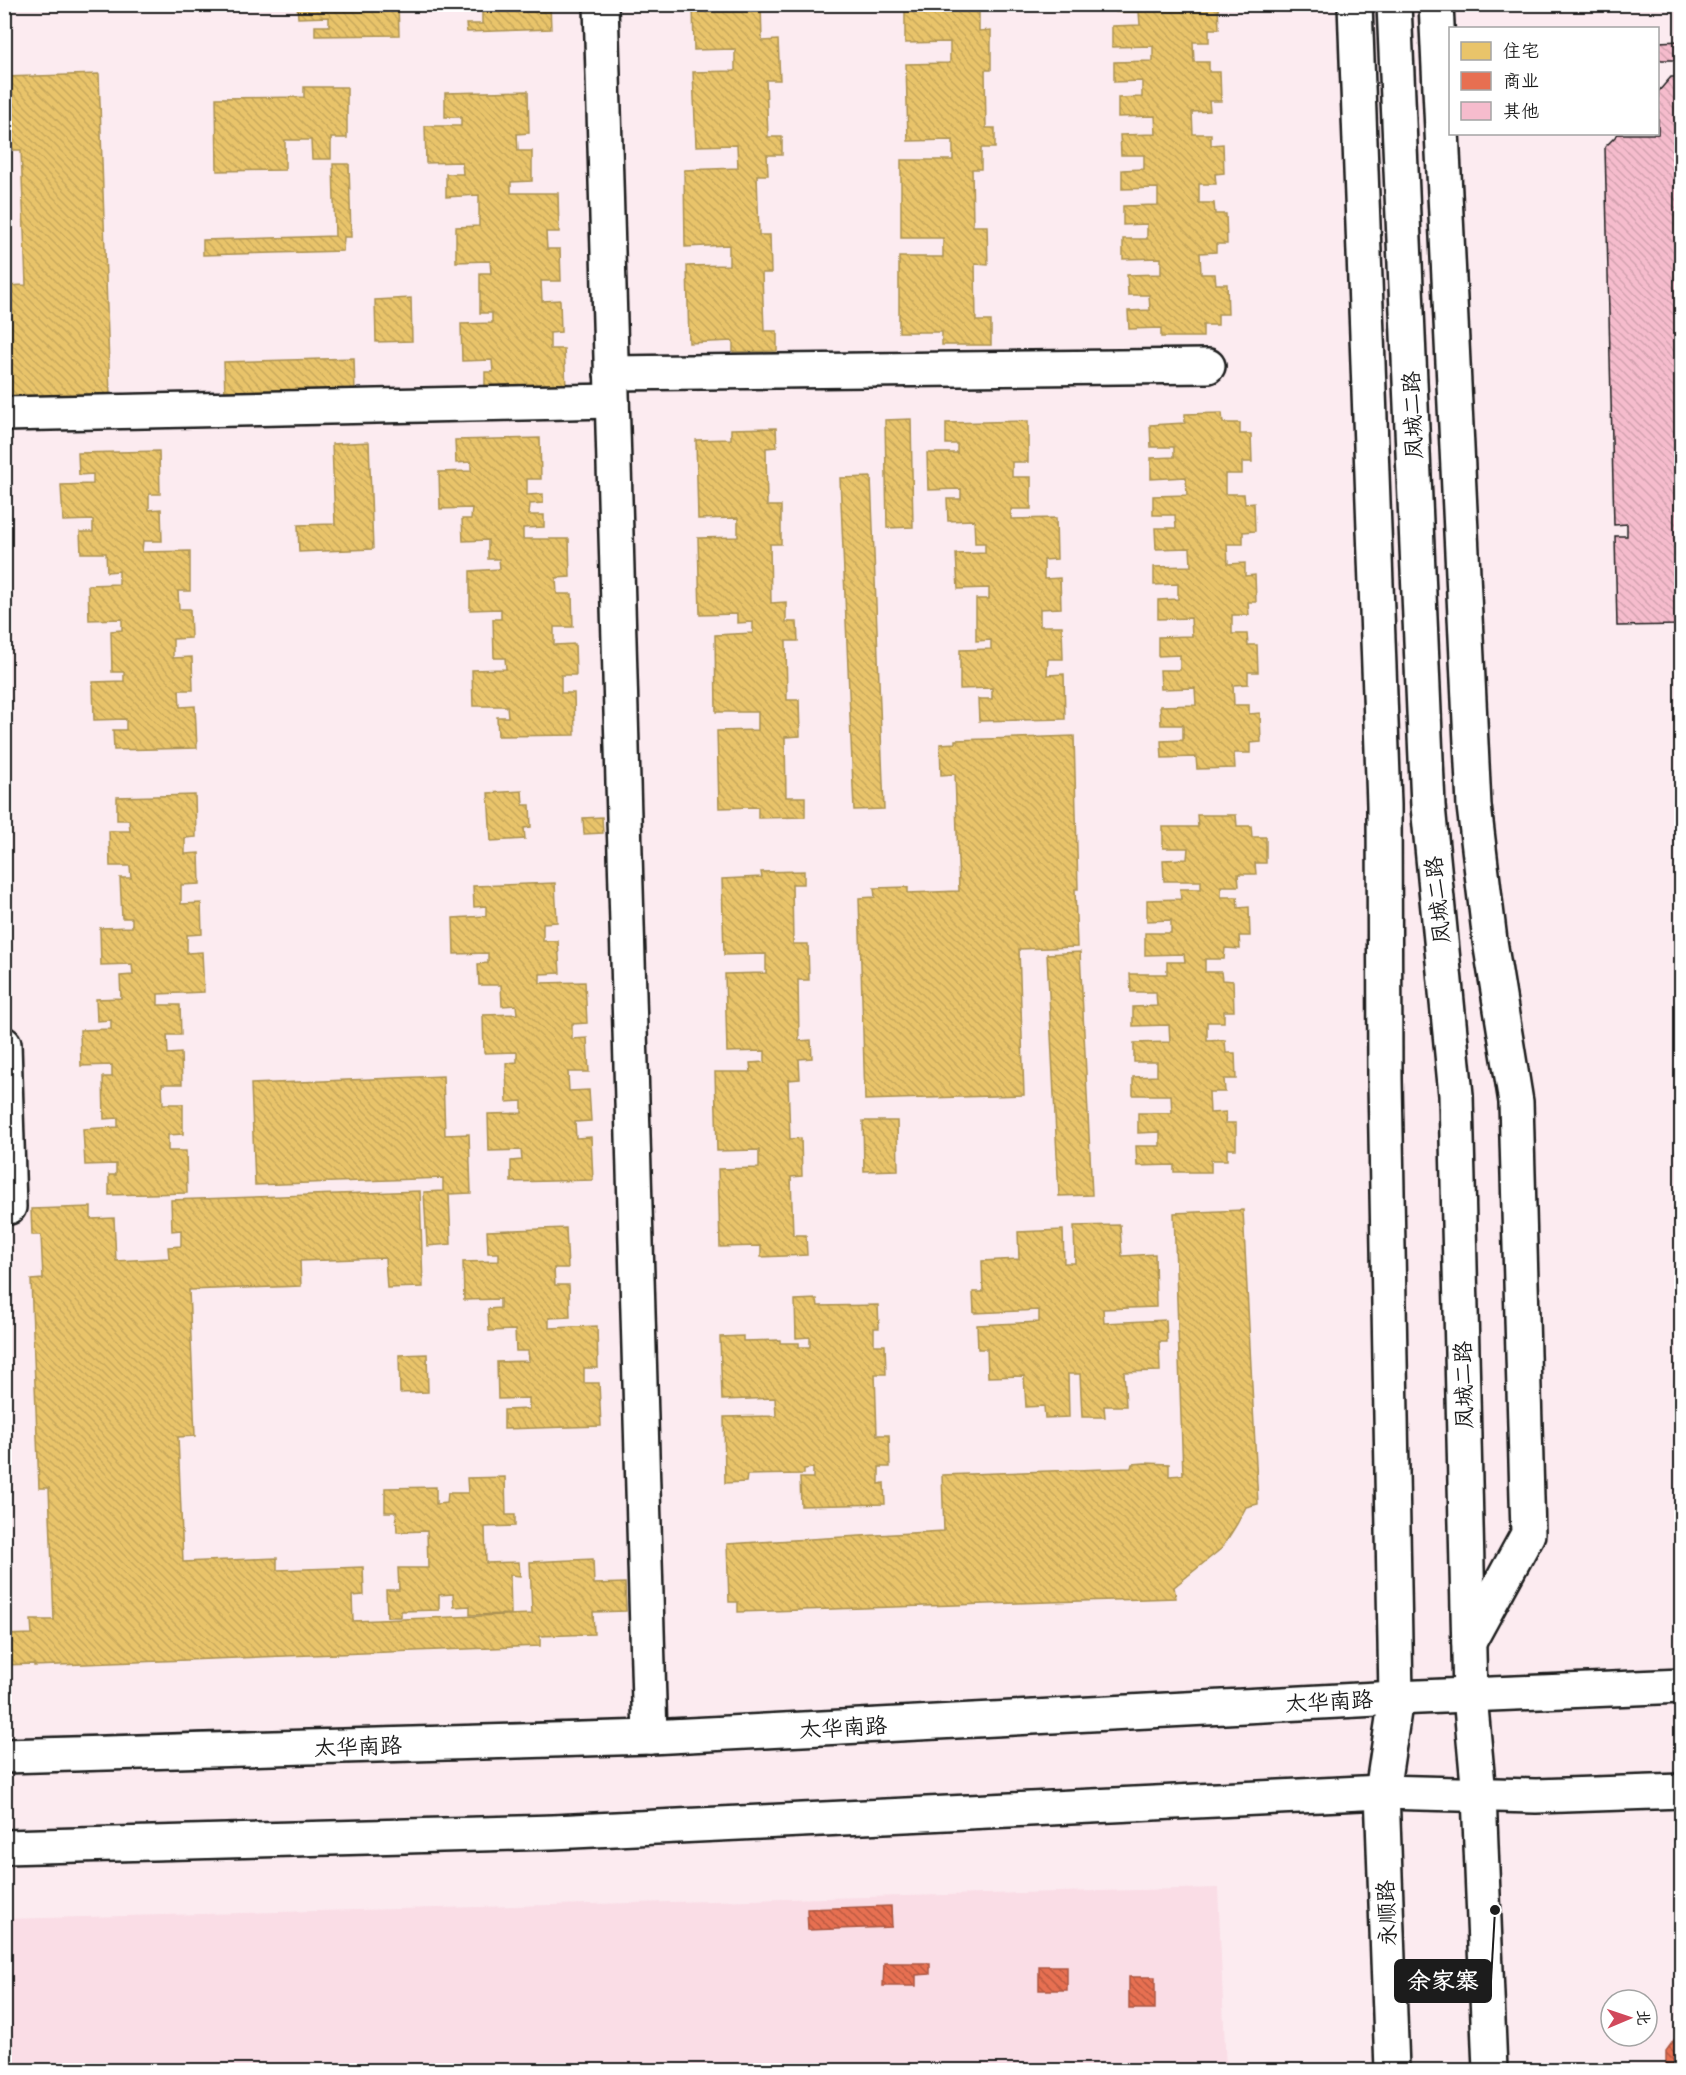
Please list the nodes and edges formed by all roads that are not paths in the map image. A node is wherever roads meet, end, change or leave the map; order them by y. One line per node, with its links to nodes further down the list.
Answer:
1 (601, 4): 6 (main road)
2 (1355, 4): 13 (main road, 凤城二路)
3 (1394, 4): 10 (main road, 凤城二路)
4 (1436, 4): 10 (main road)
5 (1208, 366): 6 (main road)
6 (612, 387): 7 (main road); 14 (main road)
7 (4, 414)
8 (4, 1044): 9 (main road)
9 (4, 1208)
10 (1468, 1642): 12 (main road, 凤城二路)
11 (1682, 1686): 12 (main road, 太华南路)
12 (1470, 1696): 13 (main road, 太华南路); 18 (main road, 凤城二路)
13 (1396, 1698): 14 (main road, 太华南路); 17 (main road, 凤城二路)
14 (650, 1737): 15 (main road, 太华南路)
15 (4, 1756)
16 (1682, 1791): 18 (main road)
17 (1382, 1792): 18 (main road); 19 (main road); 20 (main road, 永顺路)
18 (1479, 1795): 21 (main road)
19 (4, 1847)
20 (1392, 2070)
21 (1490, 2070)

